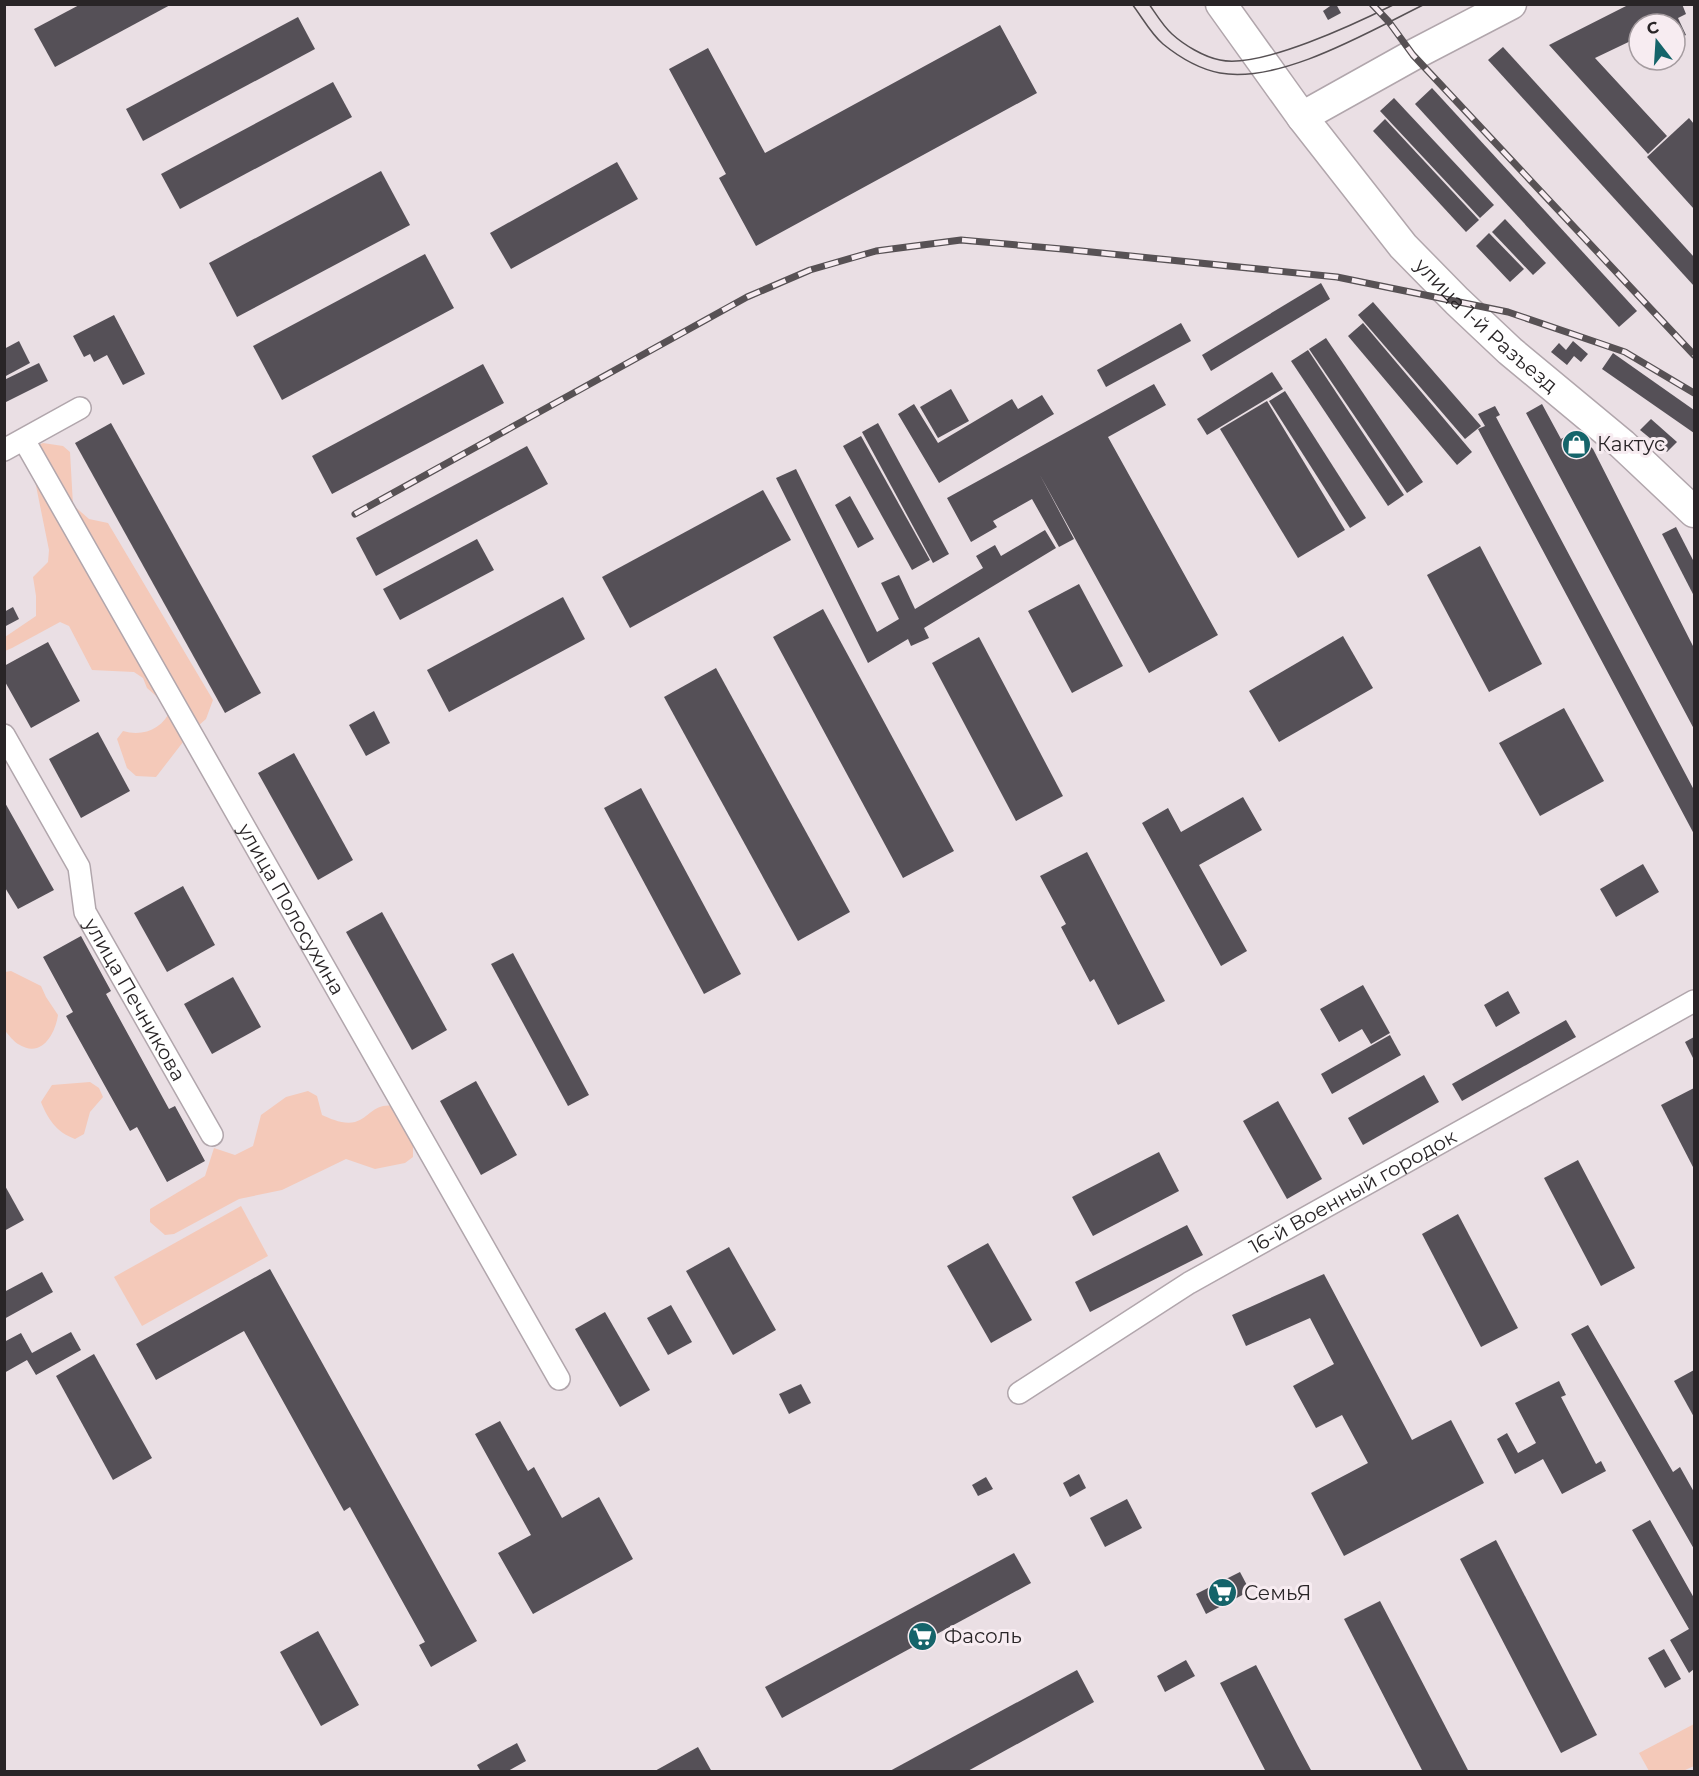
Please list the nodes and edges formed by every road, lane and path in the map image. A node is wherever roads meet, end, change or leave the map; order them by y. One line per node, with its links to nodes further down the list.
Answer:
1 (1221, 4): 3 (main road, улица 1-й Разъезд)
2 (1511, 4): 3 (main road)
3 (1302, 117): 7 (main road, улица 1-й Разъезд)
4 (80, 408): 5 (street)
5 (24, 440): 6 (street); 11 (street, улица Полосухина)
6 (4, 450)
7 (1695, 512)
8 (4, 735): 10 (street, улица Печникова)
9 (1695, 1001): 12 (street, 16-й Военный городок)
10 (212, 1135)
11 (559, 1379)
12 (1018, 1393)

